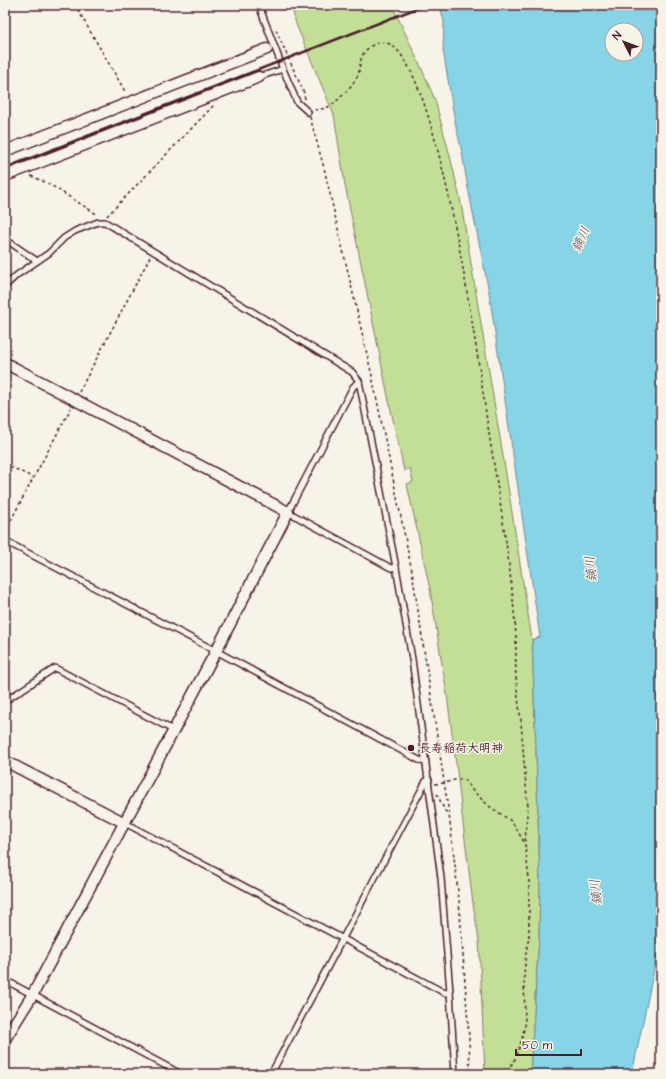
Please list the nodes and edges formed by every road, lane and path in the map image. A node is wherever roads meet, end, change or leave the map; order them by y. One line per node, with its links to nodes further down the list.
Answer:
1 (76, 5): 8 (path)
2 (262, 5): 5 (lane)
3 (275, 28): 7 (path)
4 (267, 49): 8 (street)
5 (283, 69): 6 (lane); 10 (lane)
6 (259, 77): 12 (street)
7 (304, 93)
8 (131, 101): 11 (street)
9 (213, 106): 14 (path)
10 (308, 112): 33 (path)
11 (5, 151)
12 (24, 169): 13 (street); 14 (path)
13 (5, 176)
14 (104, 222): 16 (lane); 19 (lane)
15 (5, 239): 16 (lane)
16 (37, 261): 17 (lane)
17 (5, 286)
18 (5, 363): 22 (street)
19 (359, 381): 22 (lane); 24 (lane)
20 (5, 464): 21 (path)
21 (34, 478)
22 (288, 512): 24 (lane); 25 (street)
23 (5, 541): 25 (lane)
24 (396, 567): 29 (lane)
25 (216, 651): 27 (street); 29 (lane)
26 (5, 701): 27 (lane)
27 (173, 730): 32 (street)
28 (5, 761): 32 (street)
29 (426, 762): 30 (lane)
30 (429, 780): 34 (lane); 36 (lane)
31 (433, 784): 33 (path)
32 (124, 823): 34 (lane); 37 (street)
33 (525, 845): 42 (path)
34 (342, 938): 36 (lane); 40 (lane)
35 (5, 980): 37 (lane)
36 (450, 992): 41 (lane)
37 (33, 994): 38 (street); 39 (lane)
38 (5, 1039)
39 (181, 1074)
40 (271, 1074)
41 (455, 1074)
42 (508, 1074)

